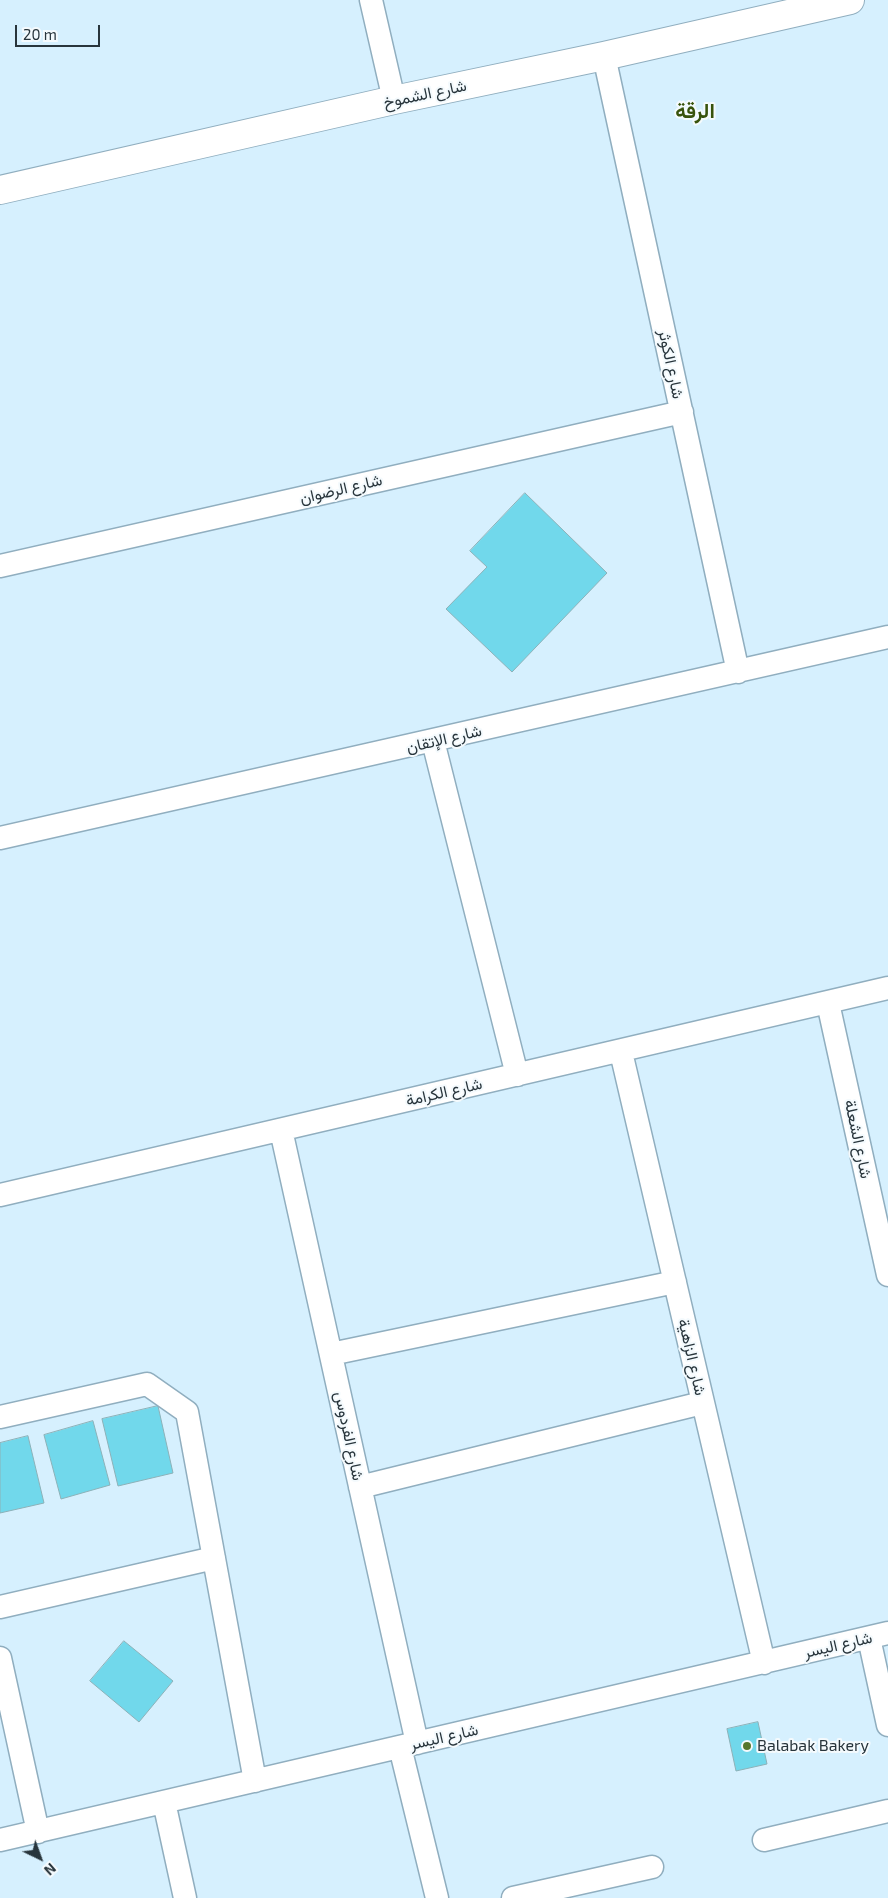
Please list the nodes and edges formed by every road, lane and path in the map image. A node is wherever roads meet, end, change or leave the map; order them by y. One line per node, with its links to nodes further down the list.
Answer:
1 (371, 0): 4 (street)
2 (850, 0): 3 (street, شارع الشموخ)
3 (604, 56): 4 (street, شارع الشموخ); 6 (street, شارع الكوثر)
4 (394, 100): 5 (street, شارع الشموخ)
5 (0, 190)
6 (682, 412): 7 (street, شارع الرضوان); 9 (street, شارع الكوثر)
7 (0, 566)
8 (888, 637): 9 (street, شارع الإتقان)
9 (738, 672): 10 (street, شارع الإتقان)
10 (433, 741): 11 (street, شارع الإتقان); 15 (street)
11 (0, 838)
12 (888, 988): 13 (street, شارع الكرامة)
13 (828, 1003): 14 (street, شارع الكرامة); 18 (street, شارع الشعلة)
14 (621, 1052): 15 (street, شارع الكرامة); 19 (street, شارع الزاهية)
15 (517, 1076): 16 (street, شارع الكرامة)
16 (281, 1130): 17 (street, شارع الكرامة); 20 (street, شارع الفردوس)
17 (0, 1195)
18 (888, 1275)
19 (675, 1282): 20 (street); 21 (street, شارع الزاهية)
20 (331, 1354): 23 (street, شارع الفردوس)
21 (702, 1403): 23 (street); 28 (street, شارع الزاهية)
22 (0, 1417): 24 (street)
23 (360, 1487): 30 (street, شارع الفردوس)
24 (214, 1558): 25 (street); 31 (street)
25 (0, 1607)
26 (879, 1636): 28 (street, شارع اليسر); 29 (street)
27 (0, 1658): 34 (street)
28 (764, 1663): 30 (street, شارع اليسر)
29 (888, 1725)
30 (408, 1745): 31 (street, شارع اليسر); 39 (street, شارع الفردوس)
31 (254, 1781): 32 (street, شارع اليسر)
32 (164, 1802): 34 (street, شارع اليسر); 38 (street)
33 (888, 1811): 36 (street)
34 (38, 1832): 35 (street, شارع اليسر)
35 (0, 1840)
36 (764, 1840)
37 (652, 1867): 40 (street)
38 (185, 1898)
39 (437, 1898)
40 (513, 1898)

